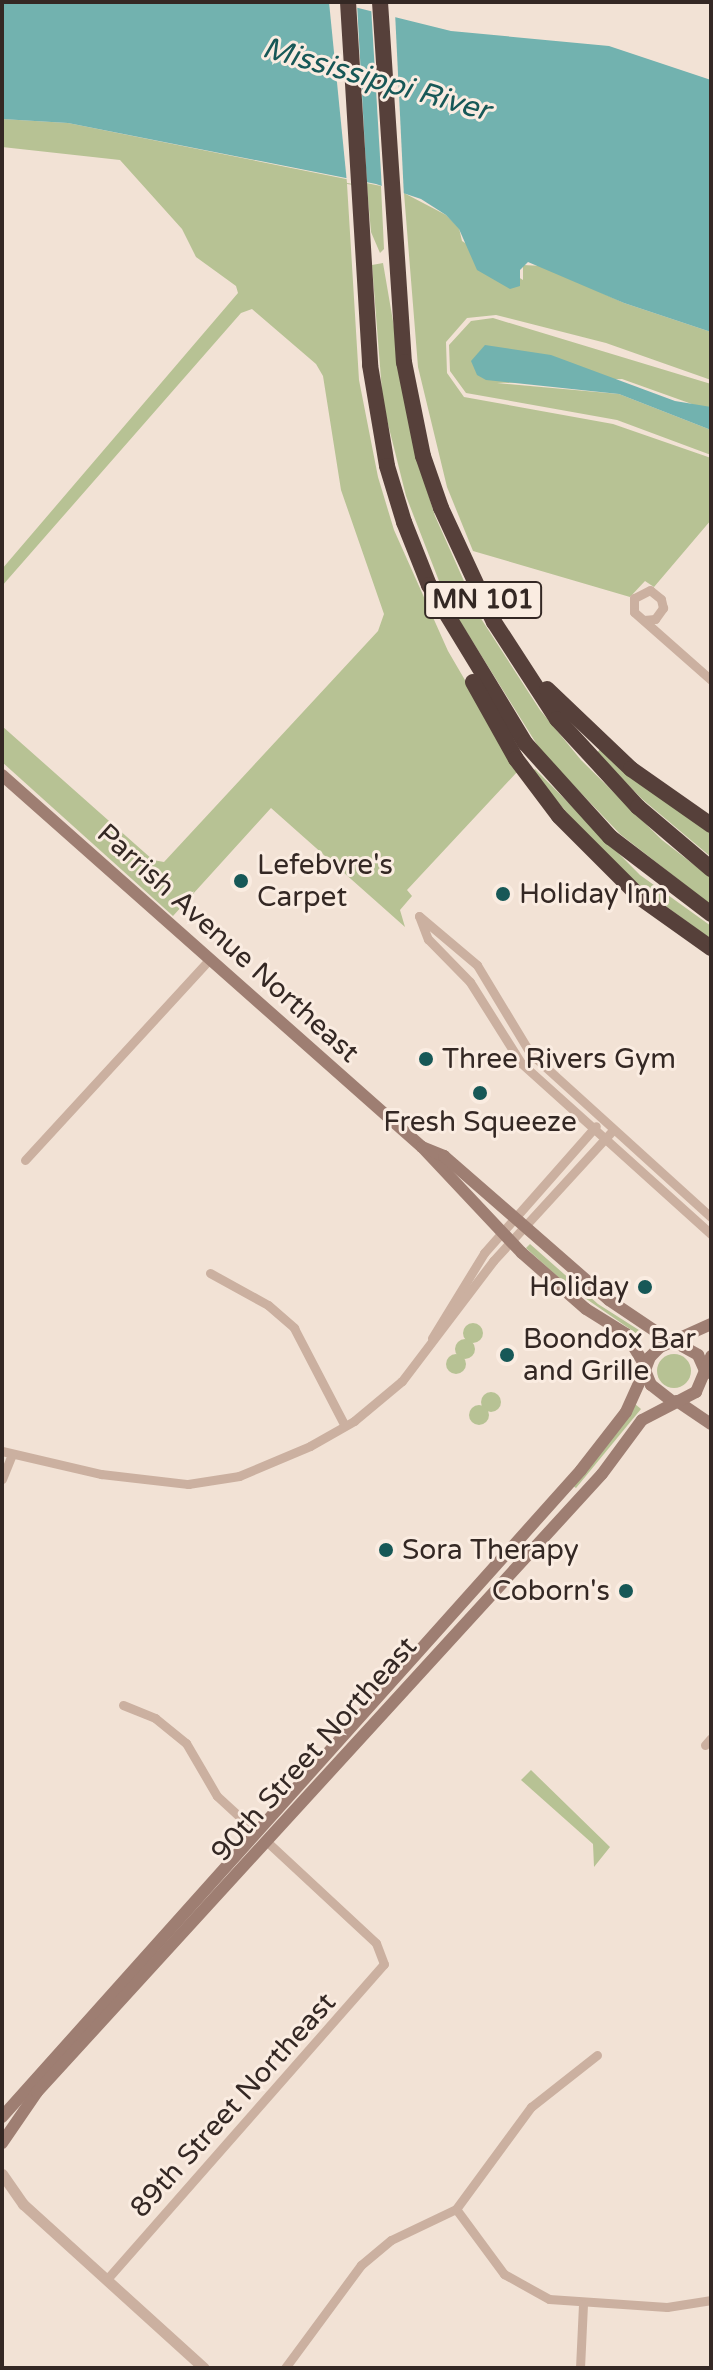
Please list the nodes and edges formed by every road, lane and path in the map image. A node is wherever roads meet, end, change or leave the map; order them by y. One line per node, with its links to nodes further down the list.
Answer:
1 (337, 2): 4 (highway)
2 (348, 2): 4 (highway, MN 101)
3 (382, 2): 5 (highway, MN 101)
4 (354, 90): 6 (highway, MN 101)
5 (465, 566): 10 (highway); 11 (highway, MN 101)
6 (443, 607): 12 (highway, MN 101); 13 (highway)
7 (644, 620): 8 (street)
8 (711, 680)
9 (2, 775): 14 (main road, Parrish Avenue Northeast)
10 (711, 825)
11 (711, 869)
12 (711, 914)
13 (711, 948)
14 (209, 960): 19 (main road, Parrish Avenue Northeast); 20 (street)
15 (602, 1120): 16 (street); 16 (street); 17 (street)
16 (593, 1130): 18 (street); 22 (street)
17 (613, 1130): 18 (street); 21 (street)
18 (604, 1140): 22 (street); 23 (street)
19 (422, 1147): 22 (main road, Parrish Avenue Northeast); 24 (main road, Parrish Avenue Northeast)
20 (25, 1160)
21 (711, 1217)
22 (521, 1221): 24 (street); 27 (main road, Parrish Avenue Northeast)
23 (711, 1234)
24 (507, 1236): 29 (main road, Parrish Avenue Northeast); 34 (street)
25 (210, 1273): 34 (street)
26 (711, 1324): 27 (main road)
27 (671, 1341): 29 (main road); 30 (main road)
28 (711, 1356): 30 (main road)
29 (645, 1368): 32 (main road); 38 (main road, 90th Street Northeast)
30 (705, 1376): 31 (main road); 32 (main road)
31 (711, 1391)
32 (675, 1401): 33 (main road); 38 (main road, 90th Street Northeast)
33 (711, 1424)
34 (345, 1426): 35 (street)
35 (7, 1452): 36 (street)
36 (2, 1479)
37 (123, 1705): 38 (street)
38 (260, 1835): 40 (main road, 90th Street Northeast); 41 (main road, 90th Street Northeast); 46 (street, 89th Street Northeast)
39 (597, 2055): 45 (street)
40 (2, 2117)
41 (2, 2143)
42 (2, 2174): 44 (street)
43 (2, 2193): 44 (street)
44 (23, 2204): 46 (street)
45 (456, 2209): 48 (street); 50 (street)
46 (108, 2278): 49 (street)
47 (711, 2300): 48 (street)
48 (583, 2304): 51 (street)
49 (204, 2368)
50 (285, 2368)
51 (580, 2368)

